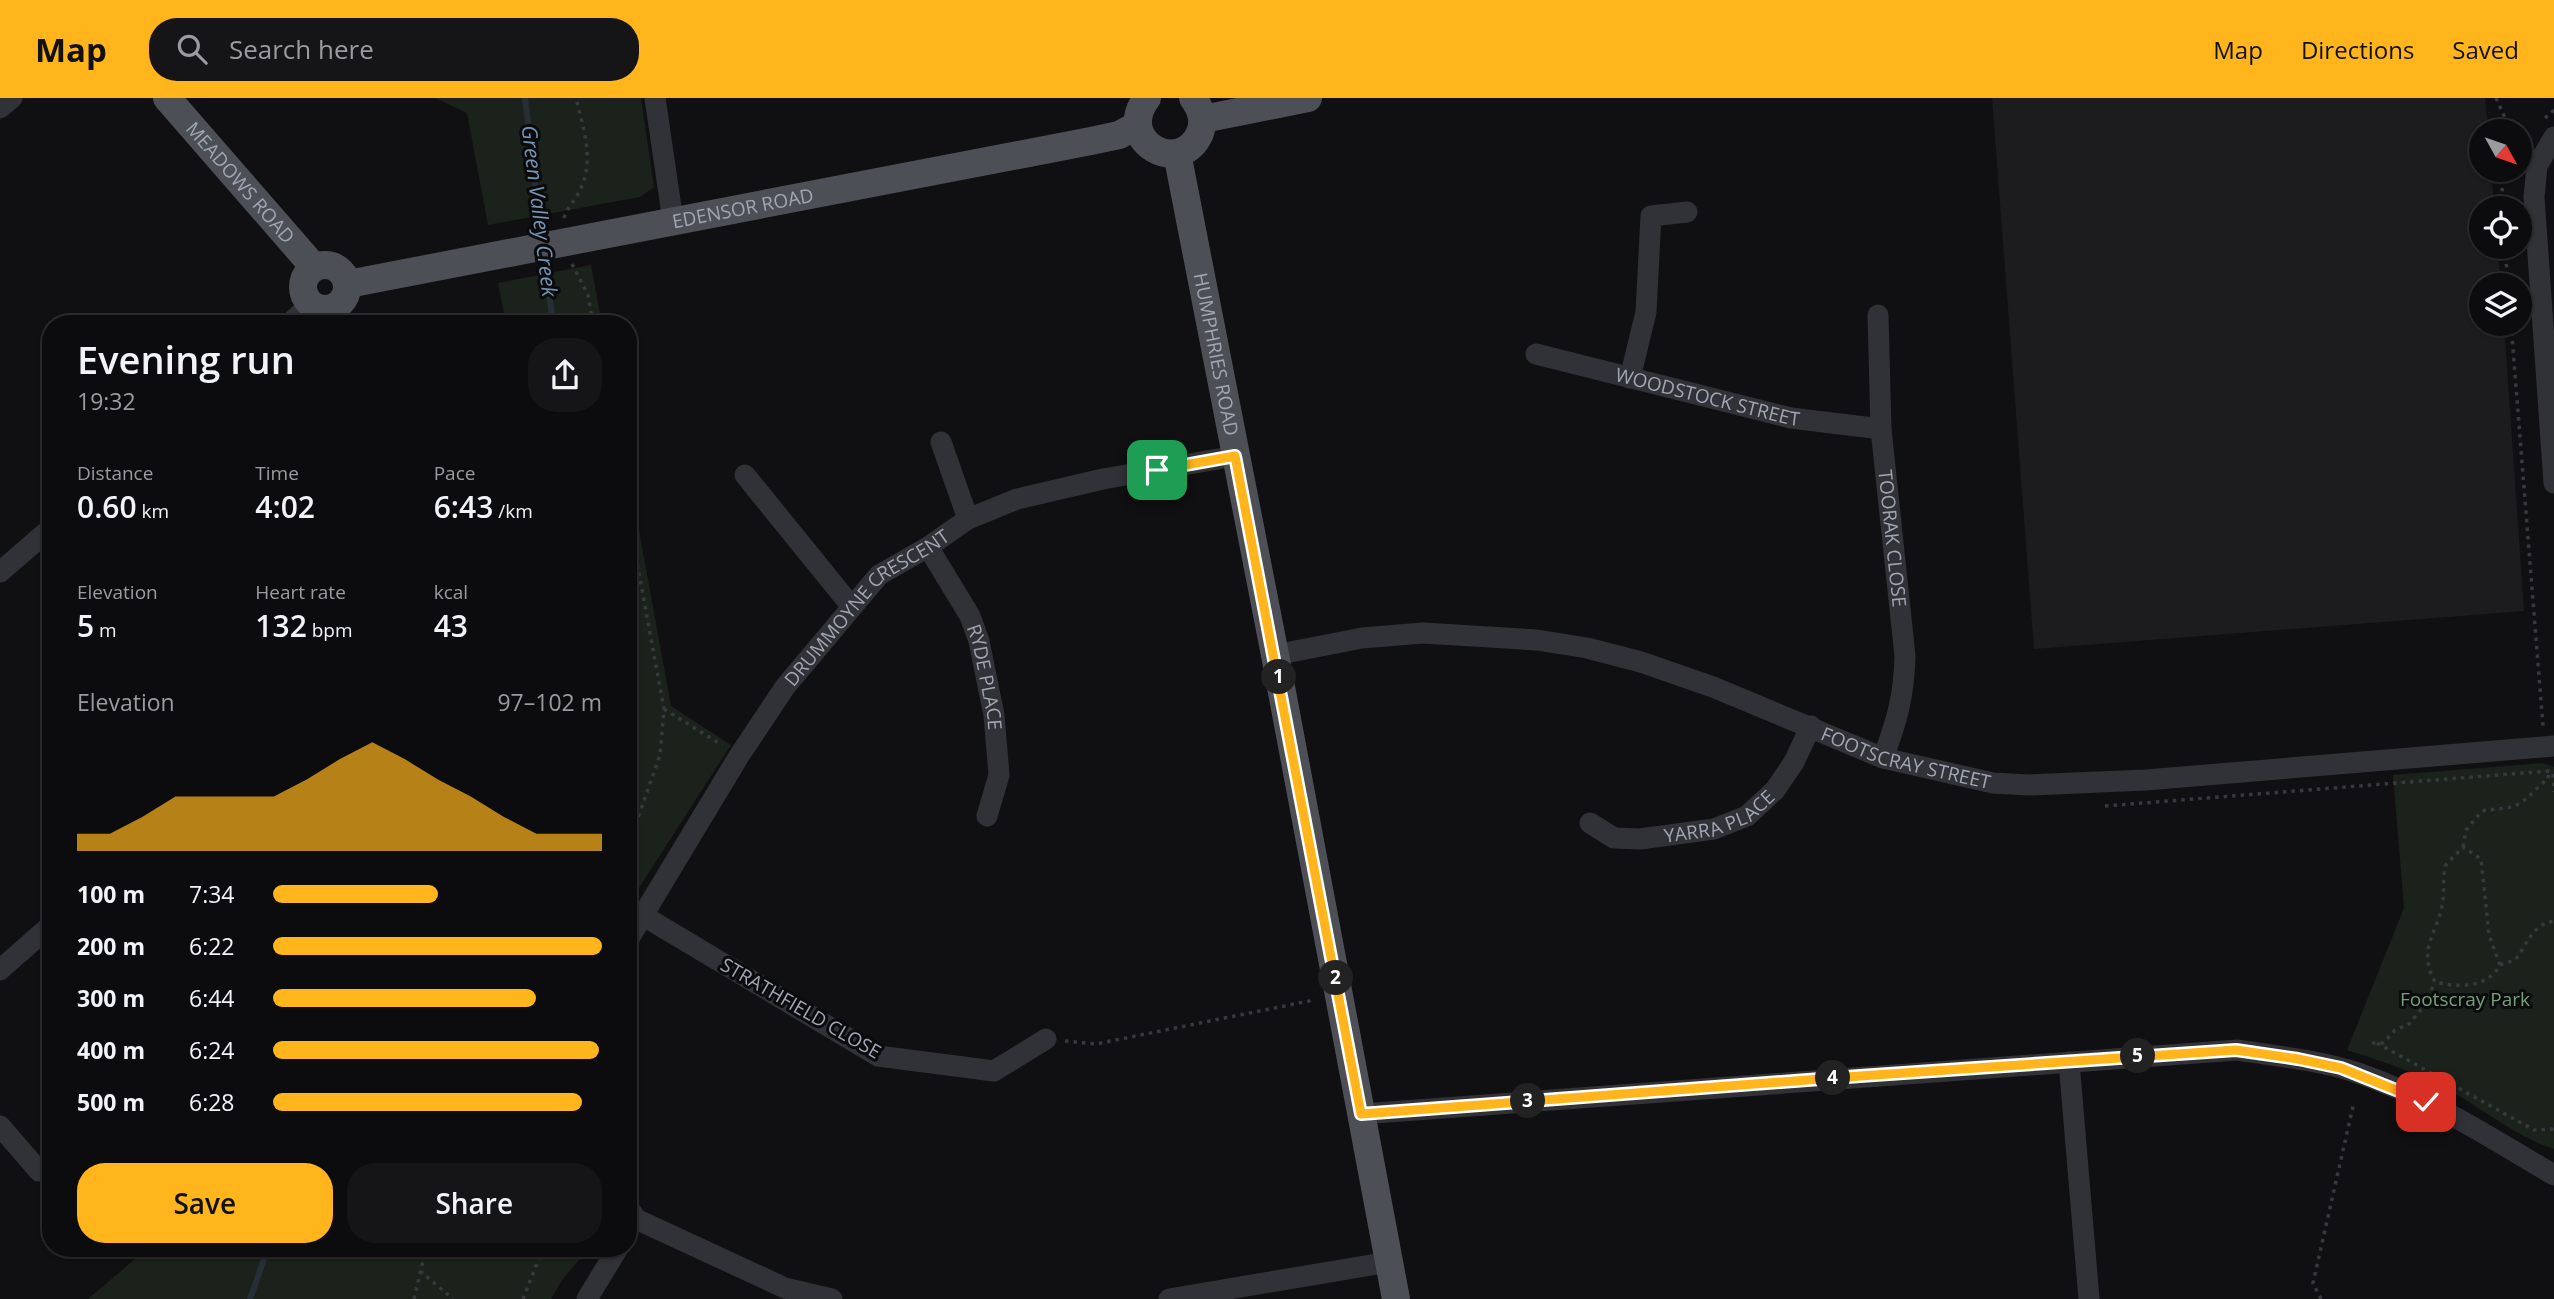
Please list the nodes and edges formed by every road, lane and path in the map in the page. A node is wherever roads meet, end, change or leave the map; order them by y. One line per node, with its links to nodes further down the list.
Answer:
1 (12, 98): 8 (street)
2 (167, 98): 17 (main road, MEADOWS ROAD)
3 (576, 98): 16 (path)
4 (655, 98): 15 (street)
5 (1147, 98): 11 (main road)
6 (1308, 98): 9 (main road)
7 (2496, 98): 10 (path)
8 (0, 108)
9 (1198, 108): 13 (main road)
10 (2506, 119)
11 (1138, 125): 13 (main road); 15 (main road, EDENSOR ROAD)
12 (2554, 137): 30 (street)
13 (1177, 153): 28 (main road, HUMPHRIES ROAD)
14 (1687, 212): 25 (street)
15 (673, 221): 16 (main road, EDENSOR ROAD)
16 (567, 241): 18 (main road, EDENSOR ROAD); 21 (path)
17 (314, 267): 18 (main road); 19 (main road)
18 (348, 284): 19 (main road)
19 (311, 304): 20 (street)
20 (299, 315)
21 (591, 315)
22 (1878, 315): 26 (street, TOORAK CLOSE)
23 (2512, 336): 40 (path)
24 (1536, 354): 25 (street, WOODSTOCK STREET)
25 (1630, 378): 26 (street, WOODSTOCK STREET)
26 (1881, 429): 42 (street, TOORAK CLOSE)
27 (941, 442): 31 (street)
28 (1235, 456): 31 (street, DRUMMOYNE CRESCENT); 37 (main road, HUMPHRIES ROAD)
29 (745, 475): 36 (street)
30 (2554, 483)
31 (968, 519): 33 (street, DRUMMOYNE CRESCENT)
32 (42, 536): 35 (street)
33 (928, 547): 36 (street, DRUMMOYNE CRESCENT); 46 (street, RYDE PLACE)
34 (637, 563): 38 (path)
35 (0, 572)
36 (852, 607): 41 (street, DRUMMOYNE CRESCENT)
37 (1275, 655): 39 (street, FOOTSCRAY STREET); 61 (main road, HUMPHRIES ROAD)
38 (664, 709): 41 (path); 47 (path)
39 (1811, 726): 42 (street, FOOTSCRAY STREET); 48 (street, YARRA PLACE)
40 (2549, 746): 42 (street, FOOTSCRAY STREET); 43 (path)
41 (739, 755): 50 (street, DRUMMOYNE CRESCENT)
42 (1883, 758)
43 (2549, 771): 44 (path); 45 (path); 49 (path)
44 (2554, 792)
45 (2105, 806)
46 (986, 816)
47 (637, 818)
48 (1590, 823)
49 (2463, 847): 54 (path); 56 (path)
50 (642, 915): 52 (street, DRUMMOYNE CRESCENT); 58 (street, STRATHFIELD CLOSE)
51 (2554, 921): 54 (path)
52 (637, 924)
53 (42, 934): 55 (street)
54 (2500, 965): 56 (path)
55 (0, 970)
56 (2435, 982): 63 (path)
57 (1313, 998): 58 (path)
58 (1046, 1039)
59 (2069, 1062): 61 (street); 65 (street); 73 (street)
60 (2354, 1102): 81 (path)
61 (1361, 1114): 70 (main road, HUMPHRIES ROAD)
62 (0, 1126): 64 (street)
63 (2554, 1129)
64 (39, 1171)
65 (2554, 1175)
66 (637, 1222): 72 (street)
67 (424, 1257): 71 (path)
68 (539, 1257): 76 (path)
69 (613, 1257): 77 (street)
70 (1389, 1262): 79 (street); 80 (main road, HUMPHRIES ROAD)
71 (420, 1271): 74 (path); 75 (path)
72 (784, 1294): 78 (street)
73 (2086, 1298)
74 (414, 1299)
75 (453, 1299)
76 (523, 1299)
77 (587, 1299)
78 (832, 1299)
79 (1170, 1299)
80 (1396, 1299)
81 (2321, 1299)

